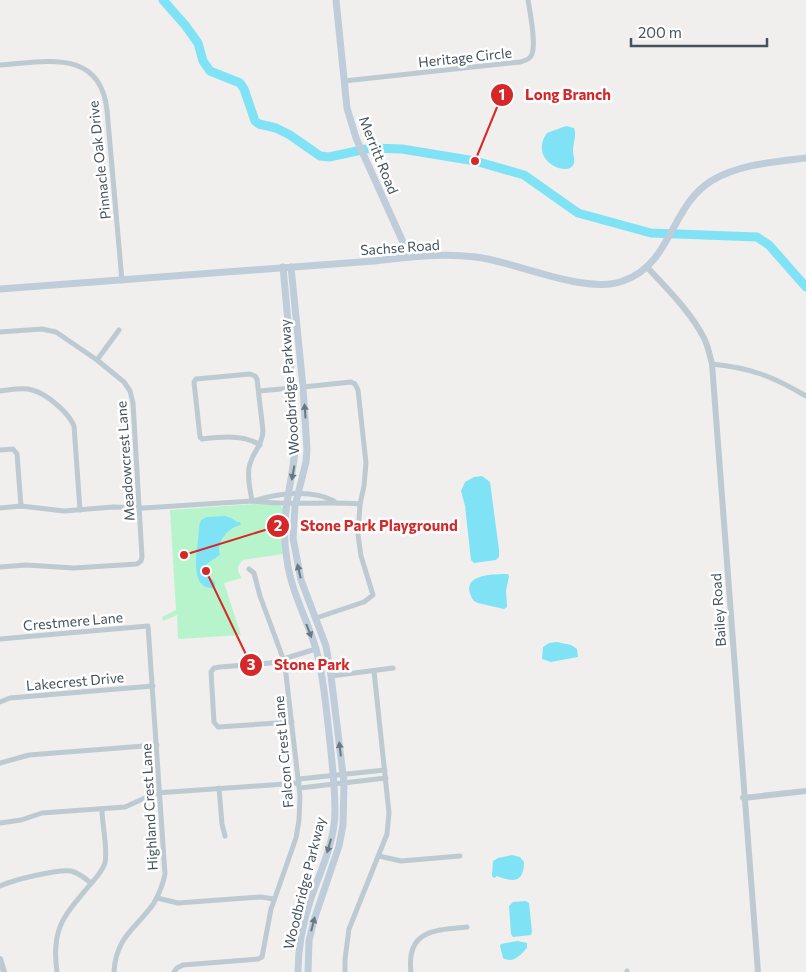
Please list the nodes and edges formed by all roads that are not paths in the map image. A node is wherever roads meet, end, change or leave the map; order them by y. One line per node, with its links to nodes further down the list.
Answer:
1 (336, 0): 4 (main road, Merritt Road)
2 (528, 0): 4 (street, Heritage Circle)
3 (0, 65): 10 (street, Pinnacle Oak Drive)
4 (344, 81): 6 (main road, Merritt Road)
5 (806, 158): 9 (main road, Sachse Road)
6 (408, 257): 7 (main road, Sachse Road); 9 (main road, Sachse Road)
7 (291, 267): 8 (main road, Sachse Road); 17 (main road, Woodbridge Parkway)
8 (283, 268): 10 (main road, Sachse Road); 18 (main road, Woodbridge Parkway)
9 (648, 268): 16 (street, Bailey Road)
10 (122, 281): 12 (main road, Sachse Road)
11 (0, 284): 12 (street)
12 (0, 289)
13 (119, 330): 15 (street)
14 (0, 332): 15 (street, Meadowcrest Lane)
15 (97, 360): 33 (street, Meadowcrest Lane)
16 (712, 364): 21 (street); 60 (street, Bailey Road)
17 (304, 387): 24 (main road, Woodbridge Parkway, one-way to 17); 30 (street)
18 (292, 388): 20 (street); 25 (main road, Woodbridge Parkway, one-way to 25)
19 (0, 390): 34 (street)
20 (259, 391): 22 (street); 22 (street)
21 (806, 396)
22 (260, 445): 26 (street)
23 (0, 450): 31 (street)
24 (298, 494): 25 (street); 27 (street); 29 (main road, Woodbridge Parkway)
25 (289, 495): 26 (street); 28 (main road, Woodbridge Parkway)
26 (252, 501): 28 (street); 33 (street)
27 (334, 502): 29 (street); 30 (street)
28 (287, 503): 29 (street); 40 (main road, Woodbridge Parkway, one-way to 40)
29 (296, 503): 37 (main road, Woodbridge Parkway, one-way to 29)
30 (360, 504): 37 (street)
31 (21, 506): 32 (street); 34 (street)
32 (0, 508)
33 (139, 508): 34 (street); 35 (street, Meadowcrest Lane)
34 (80, 510)
35 (0, 567)
36 (248, 569): 41 (street, Falcon Crest Lane)
37 (316, 618): 44 (main road, Woodbridge Parkway)
38 (148, 626): 39 (street, Crestmere Lane); 45 (street, Highland Crest Lane)
39 (0, 639)
40 (316, 649): 41 (street); 52 (main road, Woodbridge Parkway)
41 (283, 659): 47 (street, Falcon Crest Lane); 47 (street)
42 (393, 668): 43 (street)
43 (374, 671): 44 (street); 50 (street)
44 (331, 676): 51 (main road, Woodbridge Parkway, one-way to 44)
45 (153, 686): 46 (street, Lakecrest Drive); 48 (street, Highland Crest Lane)
46 (0, 702)
47 (292, 722): 54 (street, Falcon Crest Lane)
48 (157, 745): 49 (street); 59 (street, Highland Crest Lane)
49 (0, 763)
50 (385, 770): 51 (street); 53 (street)
51 (343, 775): 52 (street); 55 (main road, Woodbridge Parkway)
52 (333, 776): 54 (street); 56 (main road, Woodbridge Parkway)
53 (386, 778): 55 (street); 64 (street)
54 (299, 783): 56 (street); 57 (street); 69 (street, Falcon Crest Lane)
55 (344, 784): 56 (street); 77 (main road, Woodbridge Parkway, one-way to 55)
56 (334, 785): 76 (main road, Woodbridge Parkway, one-way to 76)
57 (219, 788): 59 (street); 63 (street)
58 (806, 791): 60 (street)
59 (160, 793): 61 (street); 68 (street, Highland Crest Lane)
60 (743, 798): 80 (street, Bailey Road)
61 (102, 809): 62 (street); 66 (street)
62 (0, 823)
63 (225, 836)
64 (379, 856): 65 (street); 78 (street)
65 (460, 856)
66 (91, 883): 67 (street); 73 (street)
67 (0, 886)
68 (157, 898): 69 (street); 74 (street, Highland Crest Lane)
69 (274, 899): 75 (street, Falcon Crest Lane)
70 (467, 927): 79 (street)
71 (0, 959): 72 (street)
72 (4, 972)
73 (57, 972)
74 (114, 972)
75 (174, 972)
76 (298, 972)
77 (308, 972)
78 (345, 972)
79 (411, 972)
80 (758, 972)

